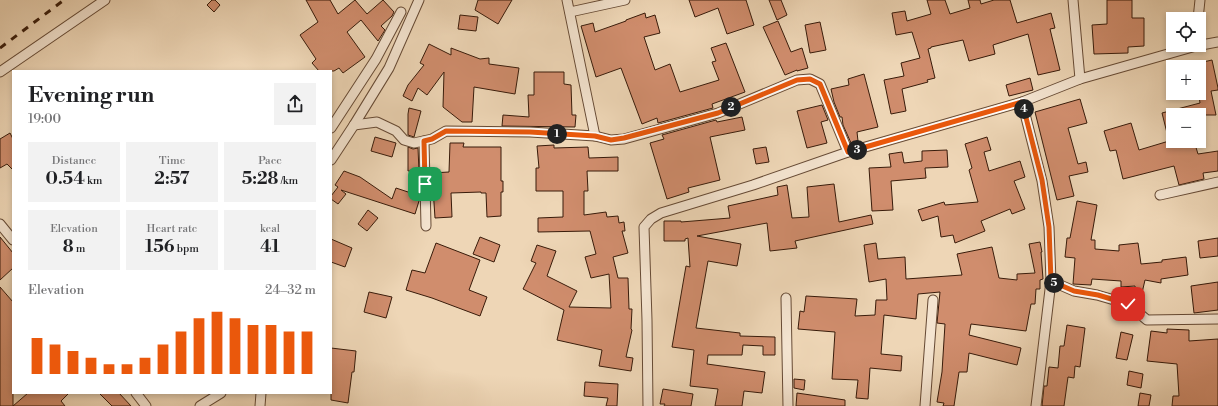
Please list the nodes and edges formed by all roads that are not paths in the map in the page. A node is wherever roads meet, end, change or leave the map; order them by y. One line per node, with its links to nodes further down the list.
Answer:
1 (105, 0): 13 (street)
2 (419, 0): 16 (street)
3 (568, 0): 8 (street)
4 (625, 0): 8 (street)
5 (1073, 0): 14 (street)
6 (1200, 0): 9 (street)
7 (401, 12): 17 (street)
8 (570, 12): 18 (street)
9 (1199, 12)
10 (1218, 42): 11 (street)
11 (1206, 44)
12 (1175, 52): 14 (street)
13 (0, 72)
14 (1080, 79): 15 (street)
15 (1022, 102): 20 (street); 27 (street)
16 (354, 125): 19 (street); 21 (street)
17 (332, 126)
18 (595, 136): 19 (street); 20 (street)
19 (424, 141): 25 (street)
20 (848, 152): 37 (street)
21 (332, 158)
22 (1218, 182): 23 (street)
23 (1160, 196)
24 (0, 224): 26 (street)
25 (426, 226)
26 (12, 239)
27 (1051, 281): 30 (street); 40 (street)
28 (786, 298): 38 (street)
29 (933, 300): 39 (street)
30 (1218, 319)
31 (137, 394): 34 (street)
32 (219, 394): 35 (street)
33 (261, 394): 36 (street)
34 (146, 406)
35 (200, 406)
36 (260, 406)
37 (648, 406)
38 (788, 406)
39 (925, 406)
40 (1036, 406)

